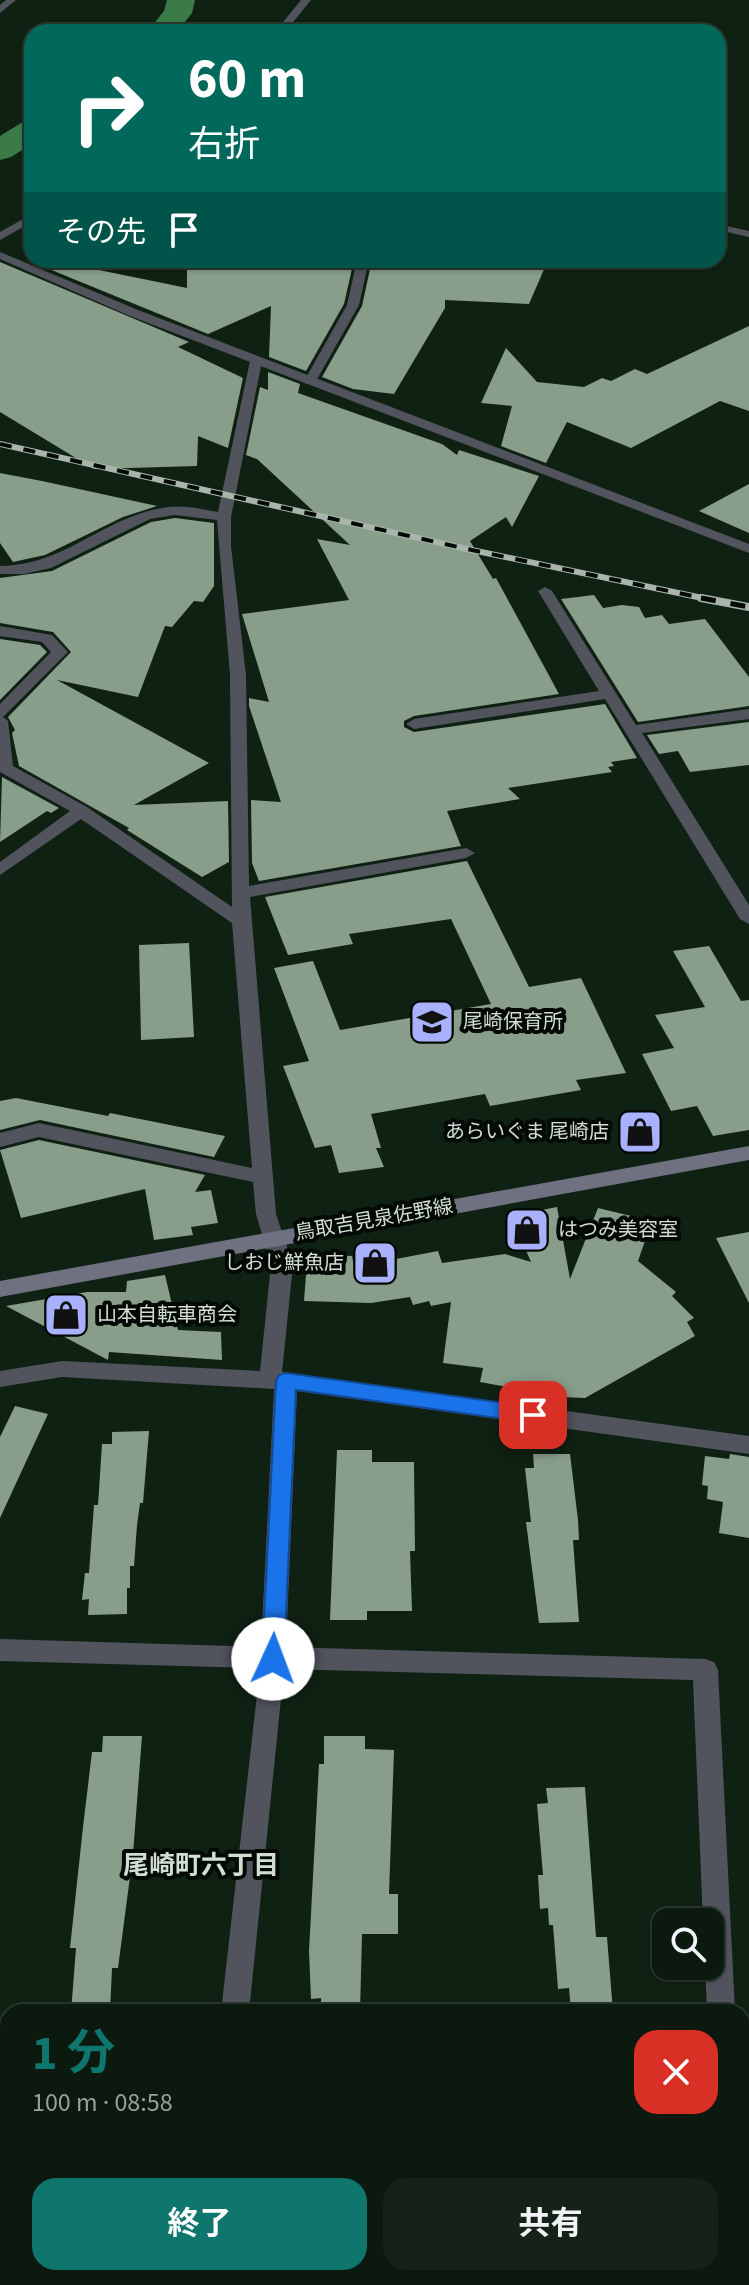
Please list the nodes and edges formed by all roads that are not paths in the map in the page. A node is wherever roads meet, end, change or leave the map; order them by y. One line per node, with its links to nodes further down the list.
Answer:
1 (11, 0): 3 (street)
2 (306, 0): 4 (street)
3 (0, 10)
4 (286, 24)
5 (24, 222): 8 (street)
6 (726, 229): 7 (street)
7 (749, 234)
8 (0, 237)
9 (0, 255): 10 (street)
10 (24, 265)
11 (30, 268): 13 (street)
12 (361, 268): 14 (street)
13 (256, 361): 14 (street); 15 (street)
14 (310, 381): 16 (street)
15 (224, 517): 17 (street); 30 (street)
16 (749, 549)
17 (0, 570)
18 (545, 591): 20 (street)
19 (1, 631): 21 (street)
20 (609, 694): 24 (street); 25 (street)
21 (0, 713)
22 (749, 714): 25 (street)
23 (0, 721): 26 (street)
24 (414, 724)
25 (631, 730): 31 (street)
26 (2, 769): 27 (street)
27 (81, 811): 29 (street); 32 (street)
28 (466, 853): 30 (street)
29 (0, 870)
30 (241, 893): 32 (street)
31 (749, 919)
32 (241, 921): 35 (street)
33 (0, 1140): 35 (street)
34 (749, 1153): 36 (main road, 鳥取吉見泉佐野線)
35 (262, 1177): 36 (street)
36 (272, 1238): 37 (main road, 鳥取吉見泉佐野線); 39 (street)
37 (0, 1289)
38 (0, 1379): 39 (street)
39 (278, 1380): 40 (street); 42 (street)
40 (749, 1445)
41 (0, 1650): 42 (street)
42 (273, 1659): 43 (street); 44 (street)
43 (236, 2004)
44 (721, 2004)

